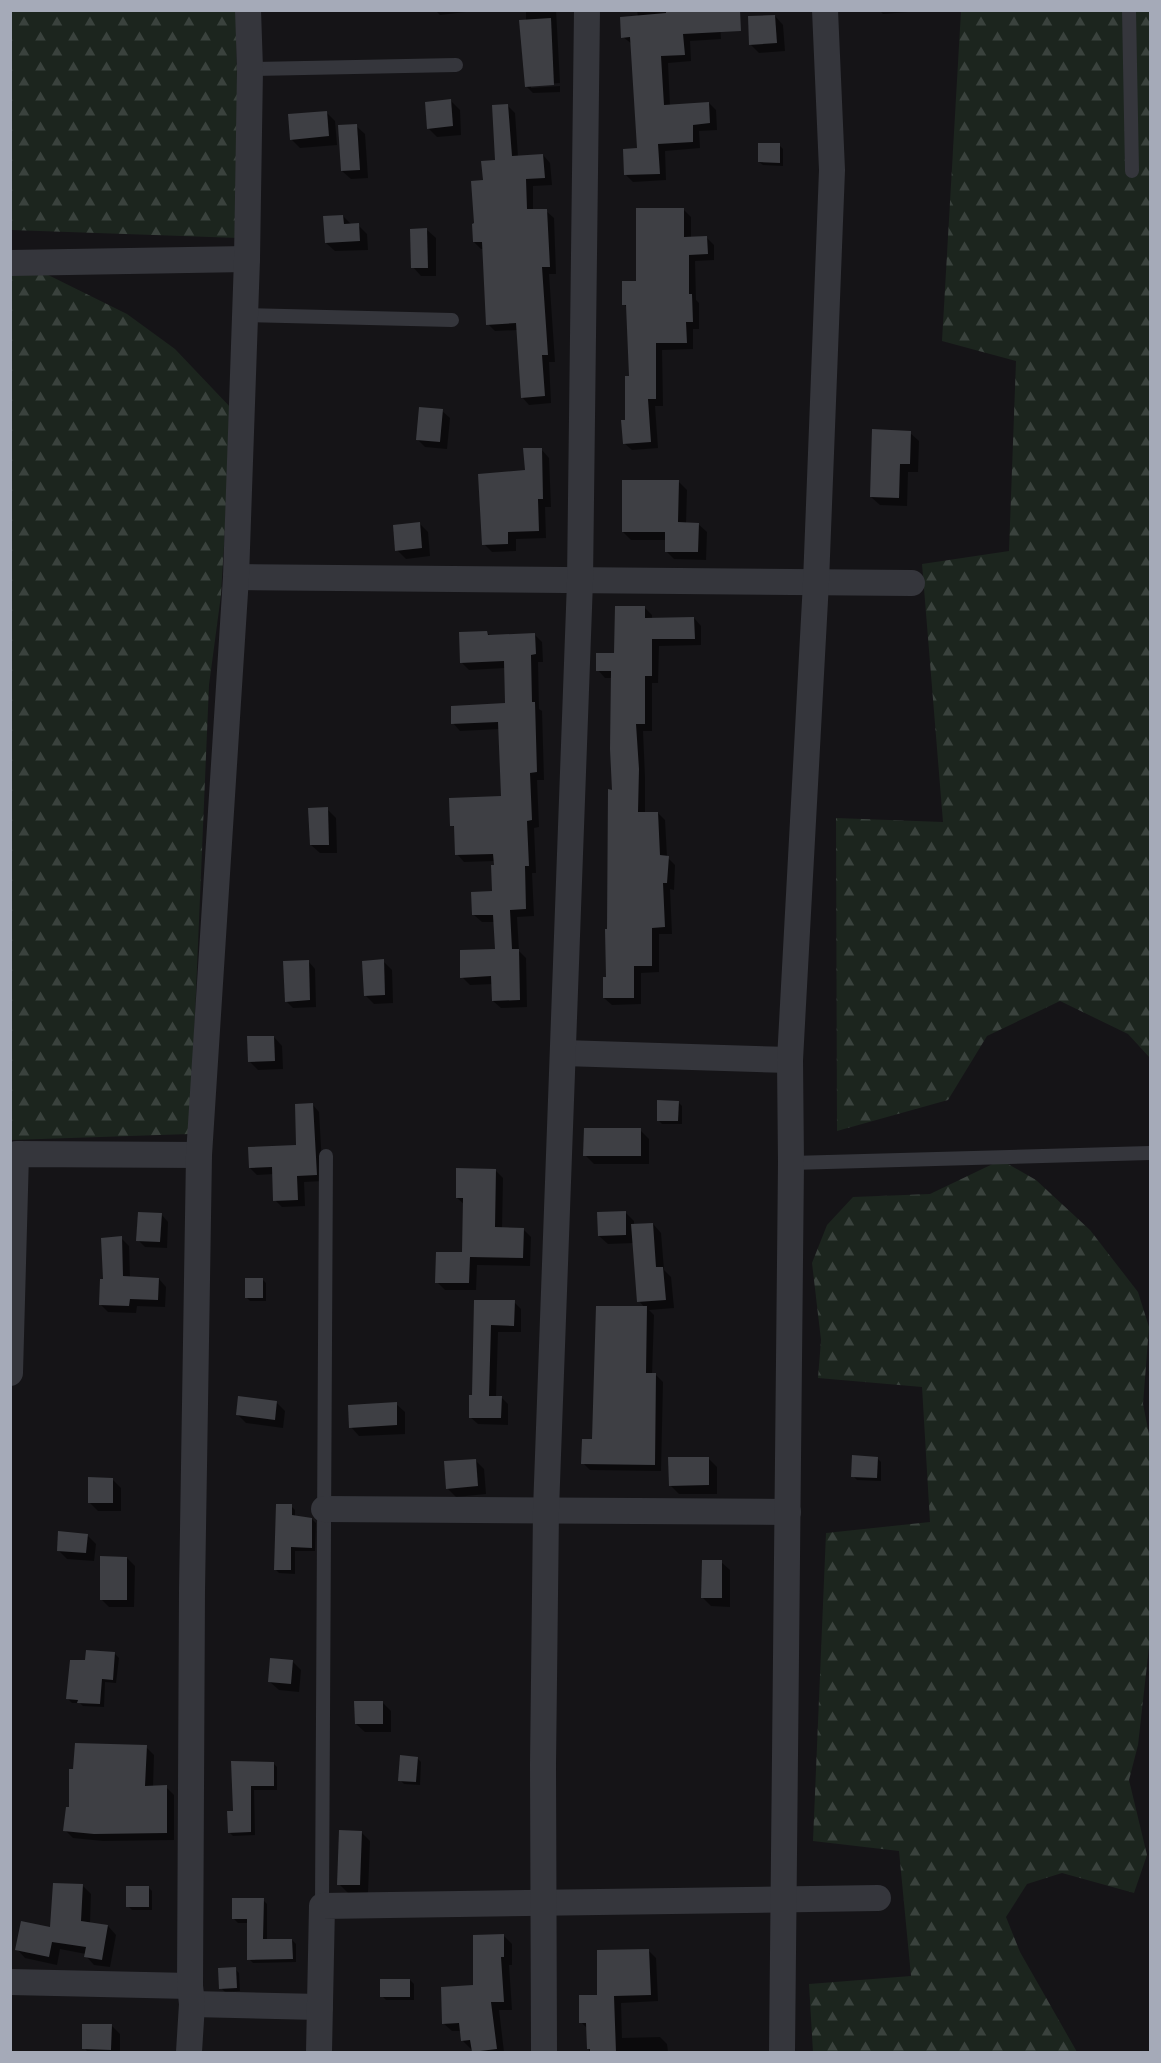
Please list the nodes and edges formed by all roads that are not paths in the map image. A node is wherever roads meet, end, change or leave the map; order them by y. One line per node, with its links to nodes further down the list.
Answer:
1 (248, 10): 6 (street)
2 (588, 10): 13 (street)
3 (825, 10): 14 (street)
4 (1129, 10): 7 (lane)
5 (456, 65): 6 (lane)
6 (250, 69): 8 (street)
7 (1132, 171)
8 (247, 259): 9 (street); 10 (street)
9 (10, 262)
10 (244, 315): 11 (lane); 12 (street)
11 (452, 320)
12 (236, 577): 13 (street); 19 (street)
13 (580, 581): 14 (street); 16 (street)
14 (816, 582): 15 (street); 17 (street)
15 (912, 582)
16 (563, 1053): 17 (street); 24 (street)
17 (790, 1060): 21 (street)
18 (1150, 1153): 21 (lane)
19 (199, 1155): 22 (street); 31 (street)
20 (326, 1156): 23 (lane)
21 (791, 1163): 25 (street)
22 (10, 1372)
23 (324, 1509): 24 (street); 29 (lane)
24 (546, 1510): 25 (street); 28 (street)
25 (788, 1512): 27 (street)
26 (878, 1898): 27 (street)
27 (783, 1900): 28 (street); 36 (street)
28 (544, 1903): 29 (street); 35 (street)
29 (322, 1906): 32 (street)
30 (10, 1982): 31 (street)
31 (191, 1995): 32 (street); 33 (street)
32 (320, 2007): 34 (street)
33 (189, 2052)
34 (319, 2052)
35 (544, 2052)
36 (782, 2052)

